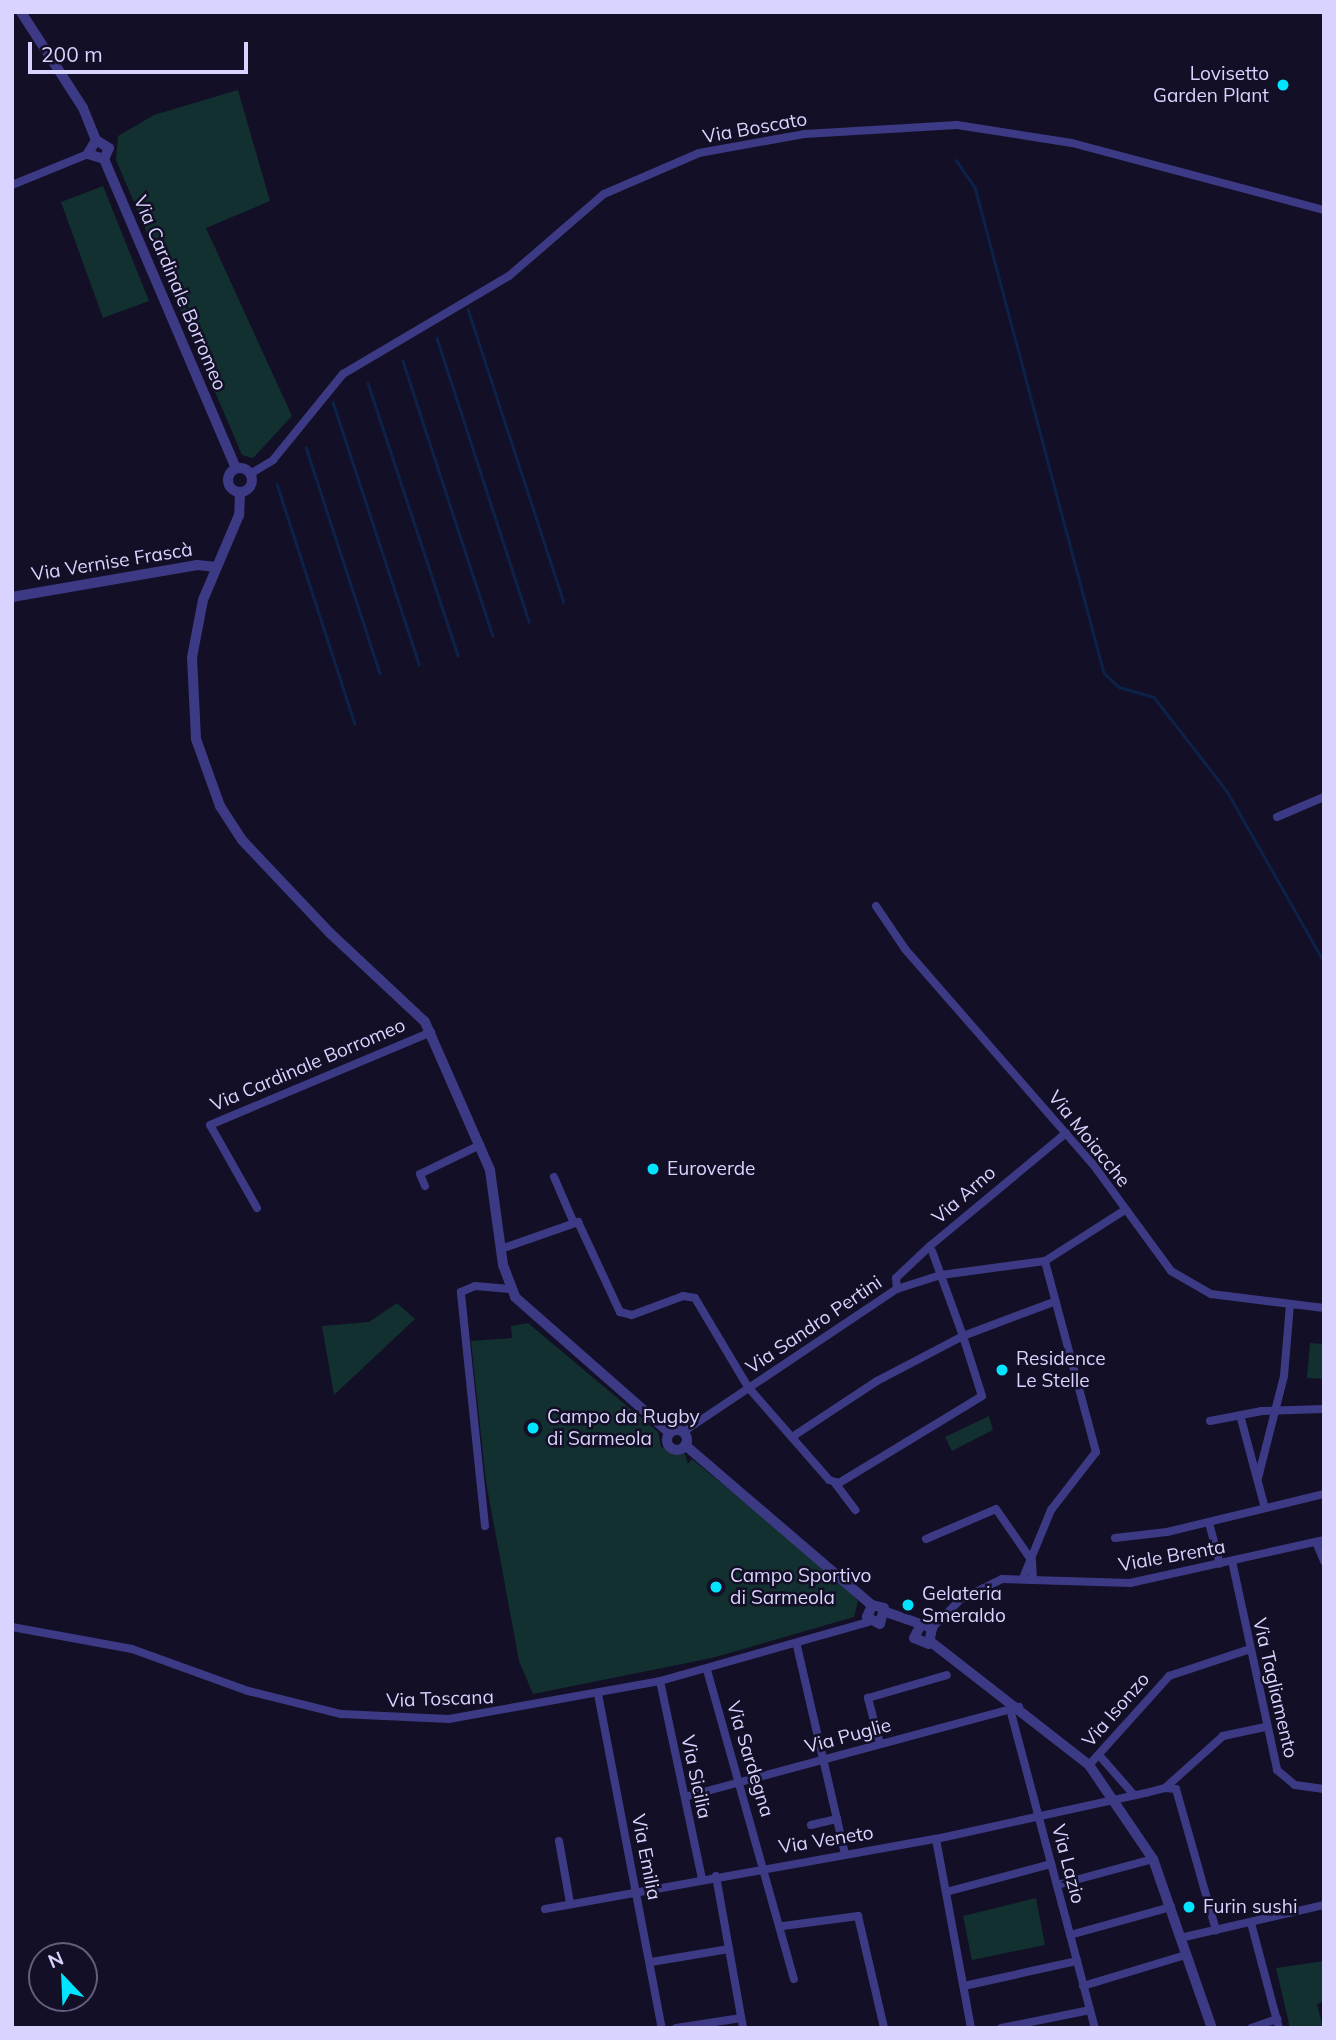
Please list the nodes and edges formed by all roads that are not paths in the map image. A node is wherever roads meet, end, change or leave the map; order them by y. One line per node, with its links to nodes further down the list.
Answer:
1 (21, 12): 2 (street)
2 (96, 140): 3 (street); 4 (street, Via Cardinale Borromeo)
3 (88, 153): 4 (street); 5 (street)
4 (104, 159): 7 (street, Via Cardinale Borromeo)
5 (12, 185)
6 (1324, 210): 8 (street, Via Boscato)
7 (236, 468): 8 (street); 9 (street, Via Cardinale Borromeo)
8 (250, 474): 9 (street, Via Cardinale Borromeo)
9 (240, 492): 10 (street, Via Cardinale Borromeo)
10 (217, 568): 11 (street, Via Vernise Frascà); 15 (street, Via Cardinale Borromeo)
11 (12, 597)
12 (1324, 797): 13 (street)
13 (1276, 817)
14 (876, 906): 16 (street, Via Moiacche)
15 (431, 1032): 17 (street, Via Cardinale Borromeo); 20 (street, Via Cardinale Borromeo)
16 (1066, 1133): 21 (street, Via Moiacche); 28 (street, Via Arno)
17 (480, 1145): 19 (street); 23 (street, Via Cardinale Borromeo)
18 (554, 1177): 22 (street)
19 (425, 1186)
20 (257, 1208)
21 (1125, 1210): 25 (street, Via Sandro Pertini); 30 (street, Via Moiacche)
22 (573, 1221): 23 (street); 33 (street)
23 (501, 1249): 27 (street, Via Cardinale Borromeo)
24 (932, 1251): 26 (street)
25 (1045, 1261): 26 (street, Via Sandro Pertini); 29 (street)
26 (941, 1275): 28 (street, Via Sandro Pertini); 32 (street)
27 (510, 1289): 39 (street, Via Cardinale Borromeo); 48 (street)
28 (897, 1289): 33 (street, Via Sandro Pertini)
29 (1056, 1301): 32 (street); 52 (street)
30 (1290, 1305): 31 (street, Via Moiacche); 34 (street)
31 (1324, 1308)
32 (963, 1336): 40 (street); 43 (street)
33 (748, 1387): 38 (street, Via Sandro Pertini); 40 (street)
34 (1276, 1409): 35 (street); 36 (street); 42 (street)
35 (1324, 1409)
36 (1240, 1415): 37 (street); 42 (street)
37 (1210, 1421)
38 (683, 1432): 39 (street); 41 (street)
39 (670, 1433): 41 (street, Via Cardinale Borromeo)
40 (792, 1437): 43 (street)
41 (685, 1445): 58 (street, Via Cardinale Borromeo)
42 (1258, 1478): 45 (street)
43 (835, 1483): 46 (street)
44 (1324, 1494): 45 (street)
45 (1265, 1508): 47 (street)
46 (855, 1510)
47 (1209, 1523): 49 (street); 55 (street)
48 (485, 1526)
49 (1115, 1538)
50 (926, 1539): 52 (street)
51 (1320, 1541): 53 (street, Viale Brenta); 54 (street)
52 (1028, 1557): 56 (street); 57 (street)
53 (1232, 1561): 55 (street, Viale Brenta); 67 (street, Via Tagliamento)
54 (1324, 1561)
55 (1220, 1564): 57 (street, Viale Brenta)
56 (1023, 1578): 57 (street, Viale Brenta); 63 (street, Viale Brenta)
57 (1033, 1578)
58 (872, 1605): 59 (street, Via Cardinale Borromeo); 60 (street)
59 (886, 1612): 60 (street); 61 (street, Via Cardinale Borromeo)
60 (874, 1623): 64 (street); 66 (street, Via Toscana)
61 (920, 1626): 63 (street, Via Cardinale Borromeo); 64 (street)
62 (12, 1627): 71 (street, Via Toscana)
63 (932, 1628): 65 (street)
64 (914, 1638): 65 (street)
65 (931, 1642): 72 (street)
66 (797, 1646): 68 (street, Via Toscana); 76 (street)
67 (1247, 1650): 73 (street, Via Tagliamento); 75 (street, Via Isonzo)
68 (707, 1670): 70 (street, Via Toscana); 78 (street, Via Sardegna)
69 (947, 1675): 74 (street)
70 (660, 1681): 71 (street, Via Toscana); 83 (street, Via Sicilia)
71 (598, 1694): 96 (street, Via Emilia)
72 (1014, 1708): 74 (street, Via Puglie); 77 (street); 84 (street, Via Lazio)
73 (1265, 1727): 79 (street); 80 (street, Via Tagliamento)
74 (880, 1744): 76 (street, Via Puglie)
75 (1099, 1755): 77 (street, Via Isonzo); 81 (street)
76 (824, 1759): 78 (street, Via Puglie); 85 (street)
77 (1089, 1765): 82 (street)
78 (740, 1783): 83 (street, Via Puglie); 92 (street, Via Sardegna)
79 (1165, 1788): 81 (street, Via Veneto); 104 (street)
80 (1324, 1789)
81 (1134, 1795): 82 (street, Via Veneto)
82 (1110, 1796): 84 (street, Via Veneto); 90 (street)
83 (685, 1797): 94 (street, Via Sicilia)
84 (1038, 1813): 87 (street, Via Veneto); 91 (street, Via Lazio)
85 (837, 1819): 86 (street); 89 (street)
86 (811, 1825)
87 (936, 1839): 89 (street, Via Veneto); 97 (street)
88 (559, 1841): 98 (street)
89 (845, 1854): 92 (street, Via Veneto)
90 (1153, 1859): 95 (street); 100 (street)
91 (1051, 1864): 95 (street, Via Lazio); 97 (street)
92 (767, 1865): 93 (street, Via Veneto); 103 (street, Via Sardegna)
93 (716, 1876): 94 (street, Via Veneto); 107 (street)
94 (702, 1878): 96 (street, Via Veneto)
95 (1057, 1885): 105 (street, Via Lazio)
96 (638, 1891): 98 (street, Via Veneto); 110 (street, Via Emilia)
97 (946, 1892): 112 (street)
98 (570, 1903): 101 (street, Via Veneto)
99 (1324, 1905): 102 (street)
100 (1171, 1907): 105 (street); 106 (street)
101 (545, 1909)
102 (1251, 1923): 104 (street); 116 (street)
103 (783, 1926): 111 (street, Via Sardegna); 120 (street)
104 (1216, 1930): 106 (street)
105 (1070, 1935): 109 (street, Via Lazio)
106 (1180, 1938): 108 (street)
107 (729, 1948): 110 (street); 115 (street)
108 (1186, 1955): 113 (street); 124 (street)
109 (1077, 1961): 112 (street); 113 (street, Via Lazio)
110 (651, 1962): 117 (street, Via Emilia)
111 (794, 1979)
112 (964, 1986): 121 (street)
113 (1083, 1986): 114 (street, Via Lazio)
114 (1090, 2010): 122 (street); 123 (street, Via Lazio)
115 (741, 2018): 118 (street); 119 (street)
116 (1278, 2023): 125 (street)
117 (662, 2028)
118 (676, 2028)
119 (743, 2028)
120 (884, 2028)
121 (971, 2028)
122 (1002, 2028)
123 (1095, 2028)
124 (1212, 2028)
125 (1251, 2028)

